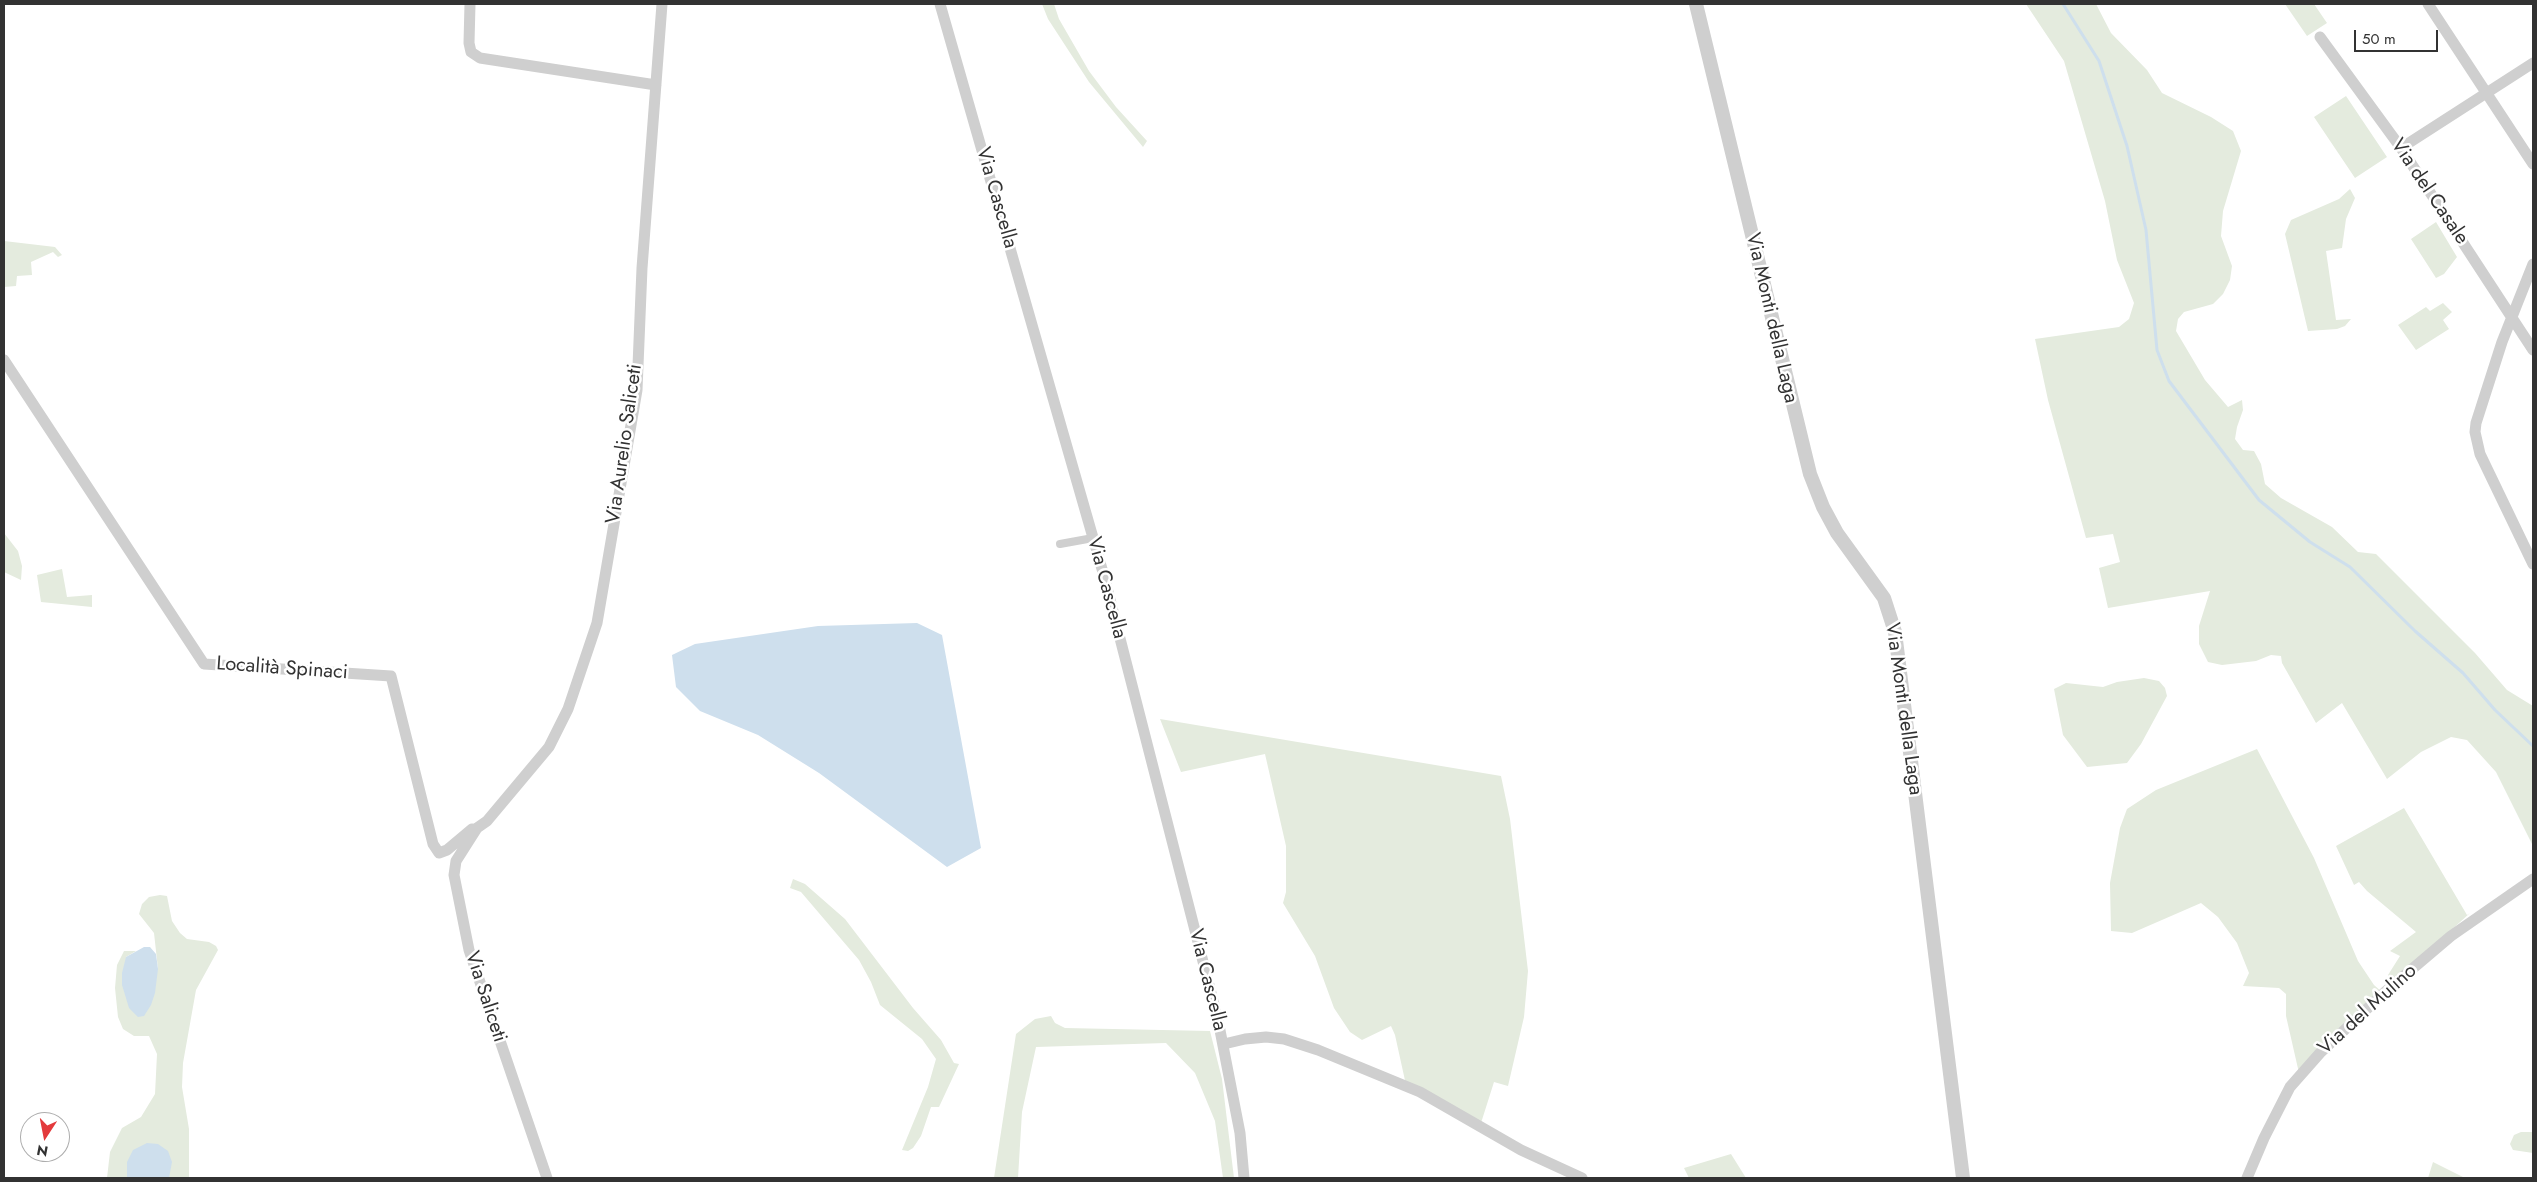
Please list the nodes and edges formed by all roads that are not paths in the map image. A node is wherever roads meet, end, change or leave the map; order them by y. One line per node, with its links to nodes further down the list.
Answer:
1 (470, 4): 8 (street)
2 (662, 4): 8 (street, Via Aurelio Saliceti)
3 (940, 4): 16 (street, Via Cascella)
4 (1696, 4): 25 (street, Via Monti della Laga)
5 (2428, 4): 9 (street)
6 (2320, 37): 10 (street, Via del Casale)
7 (2533, 63): 9 (street)
8 (656, 85): 19 (street, Via Aurelio Saliceti)
9 (2486, 93): 10 (street); 11 (street)
10 (2401, 148): 13 (street, Via del Casale)
11 (2533, 164)
12 (2533, 264): 13 (street)
13 (2512, 317): 14 (street, Via del Casale); 18 (street)
14 (2533, 350)
15 (4, 360): 19 (street, Località Spinaci)
16 (1093, 538): 17 (street); 21 (street, Via Cascella)
17 (1060, 544)
18 (2533, 564)
19 (487, 821): 22 (street, Via Saliceti)
20 (2533, 879): 26 (street, Via del Mulino)
21 (1224, 1044): 23 (street, Via Cascella); 24 (street)
22 (547, 1178)
23 (1244, 1178)
24 (1582, 1178)
25 (1963, 1178)
26 (2247, 1178)

